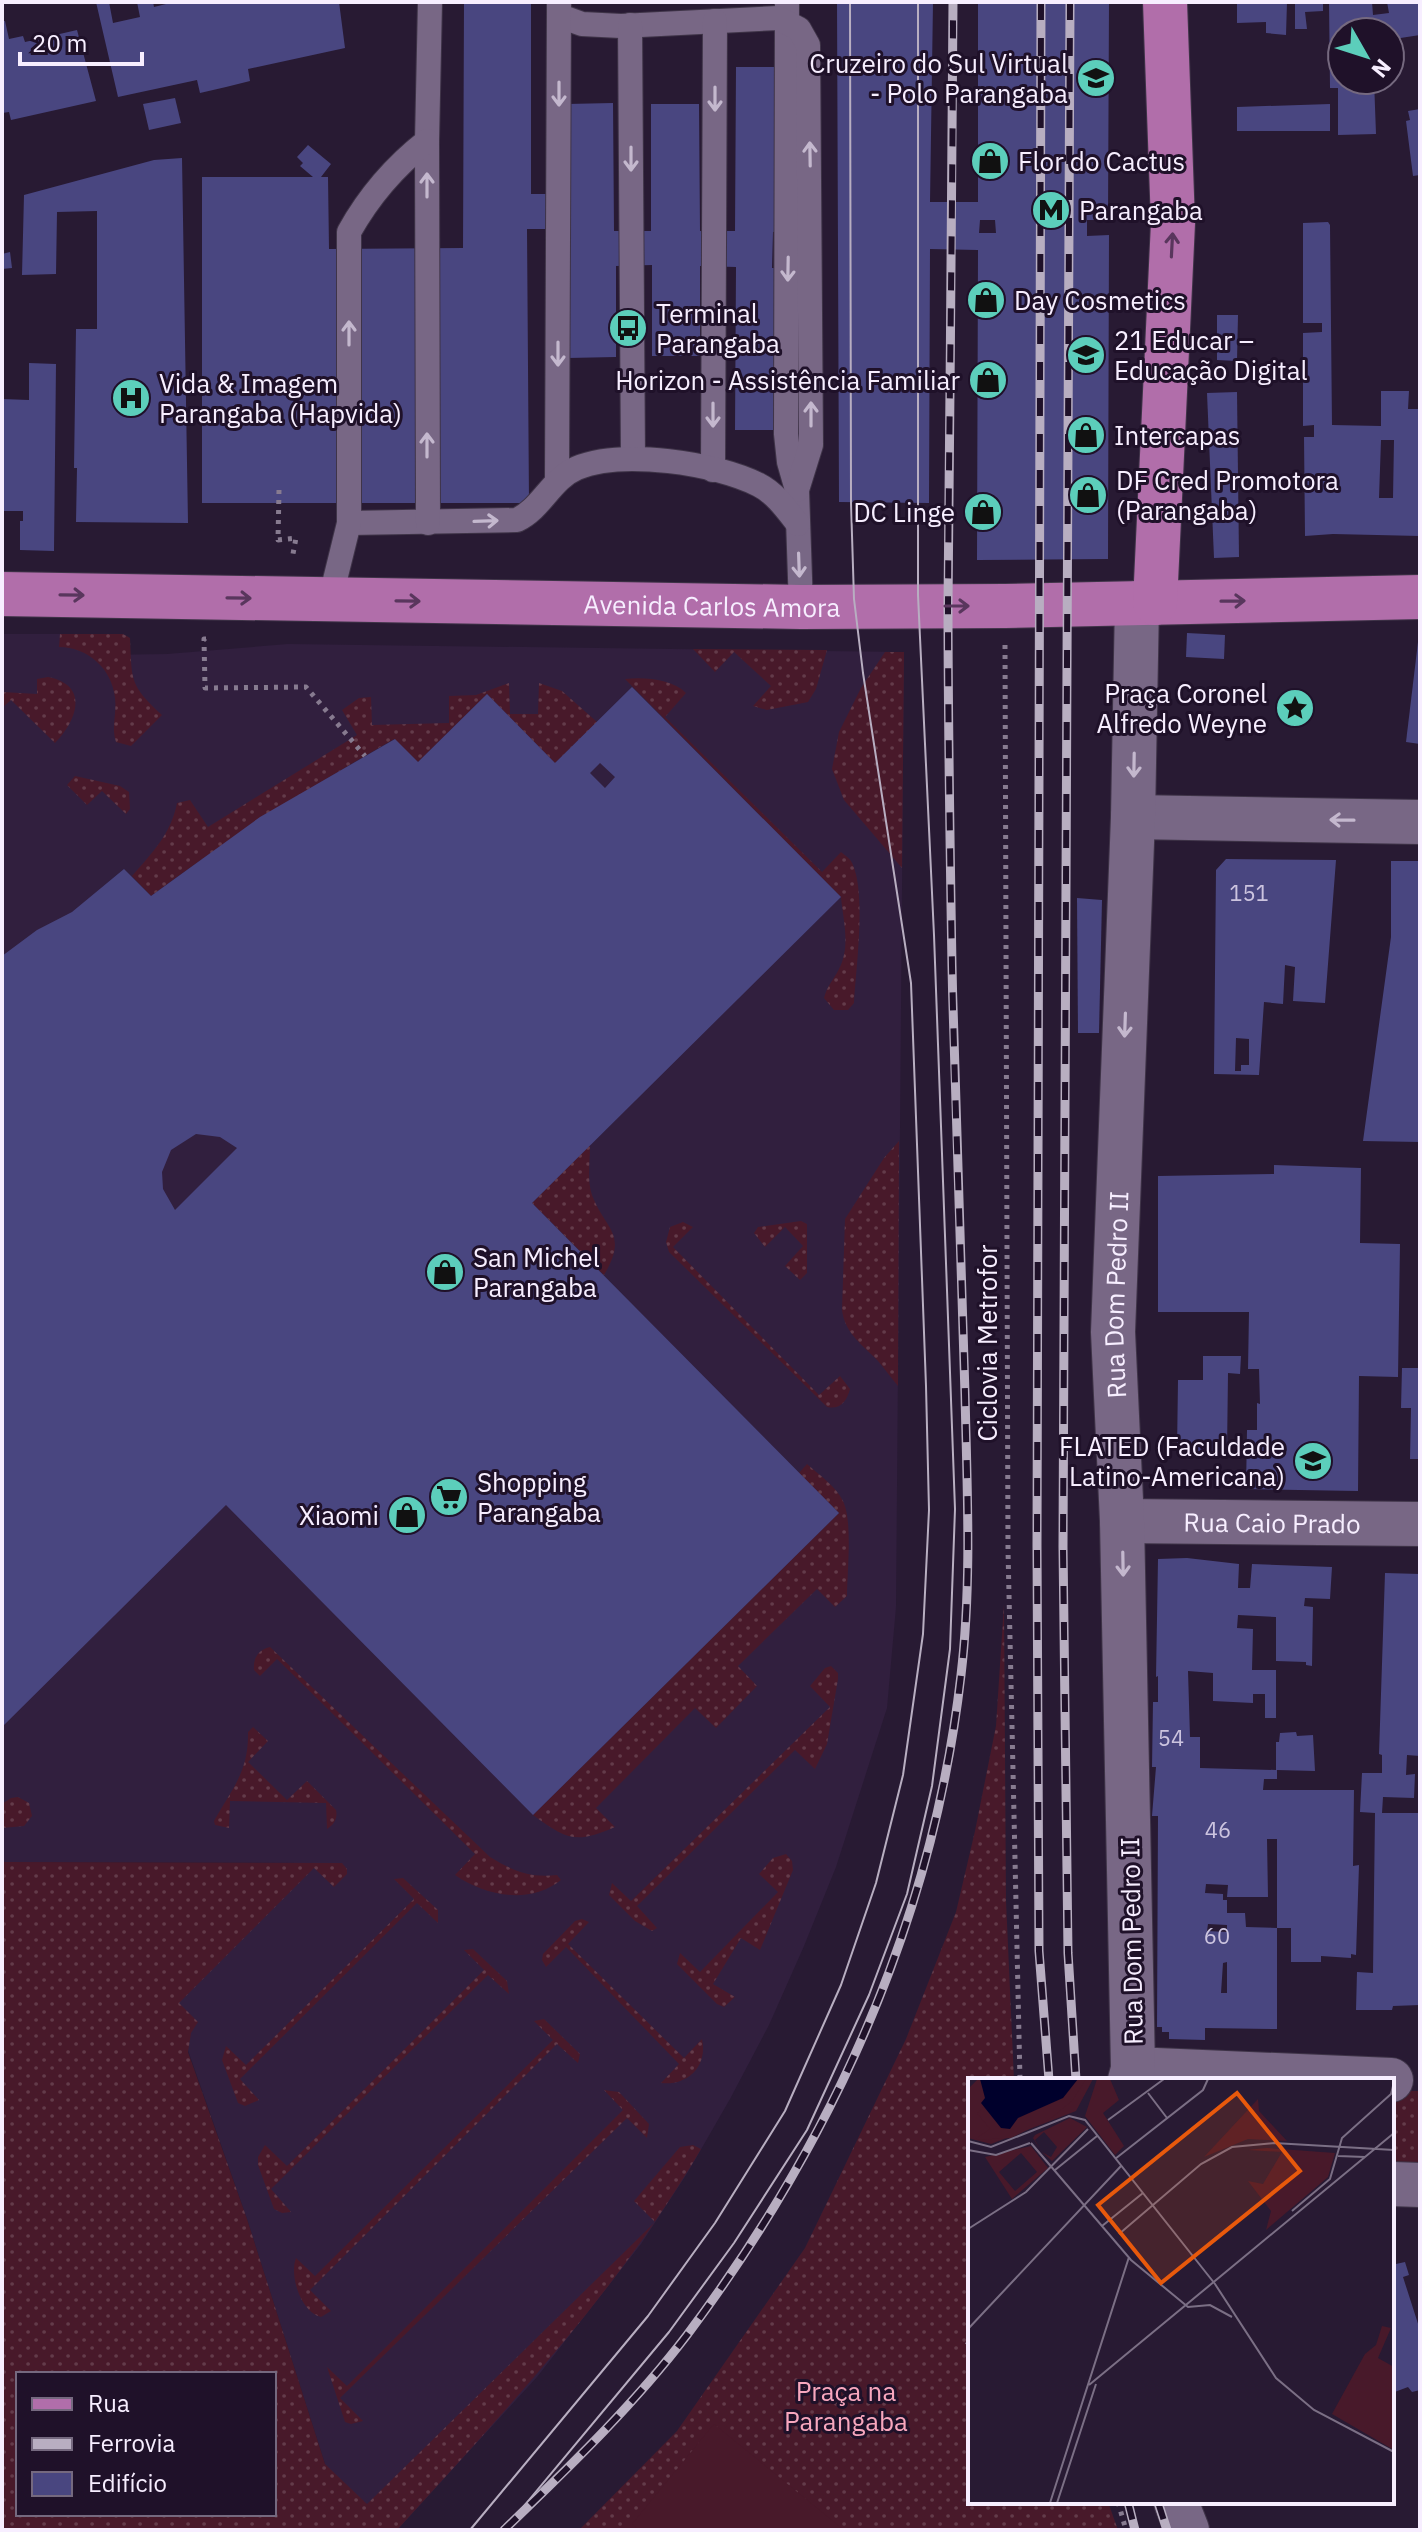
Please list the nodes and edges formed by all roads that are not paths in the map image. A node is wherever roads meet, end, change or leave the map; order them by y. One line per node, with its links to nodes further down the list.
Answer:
1 (430, 2): 7 (lane)
2 (1165, 2): 17 (main road, Rua Dom Pedro II, one-way to 2)
3 (560, 9): 6 (lane); 10 (lane, one-way to 10)
4 (787, 13): 5 (lane); 13 (lane)
5 (715, 21): 6 (lane); 9 (lane, one-way to 9)
6 (630, 25): 8 (lane, one-way to 8)
7 (427, 141): 11 (lane, one-way to 7); 12 (lane, one-way to 7)
8 (633, 459): 9 (lane); 10 (lane)
9 (713, 470): 13 (lane)
10 (557, 480): 12 (lane, one-way to 10)
11 (349, 523): 12 (lane); 16 (lane)
12 (428, 523)
13 (798, 524): 18 (lane, one-way to 18)
14 (2, 594): 16 (main road, Avenida Carlos Amora, one-way to 16)
15 (1420, 597): 17 (main road, Avenida Carlos Amora, one-way to 15)
16 (330, 600): 18 (main road, Avenida Carlos Amora, one-way to 18)
17 (1146, 603): 18 (main road, Avenida Carlos Amora, one-way to 17); 19 (street, Rua Dom Pedro II, one-way to 19)
18 (801, 607)
19 (1133, 817): 20 (street, one-way to 19); 21 (street, Rua Dom Pedro II, one-way to 21)
20 (1420, 822)
21 (1122, 1521): 22 (street, Rua Caio Prado); 23 (street, Rua Dom Pedro II, one-way to 23)
22 (1420, 1524)
23 (1132, 2075): 24 (street)
24 (1287, 2078)
25 (1394, 2080): 26 (street)
26 (1420, 2081)
27 (1394, 2184): 28 (street)
28 (1420, 2185)
29 (1177, 2504): 30 (street)
30 (1187, 2530)

